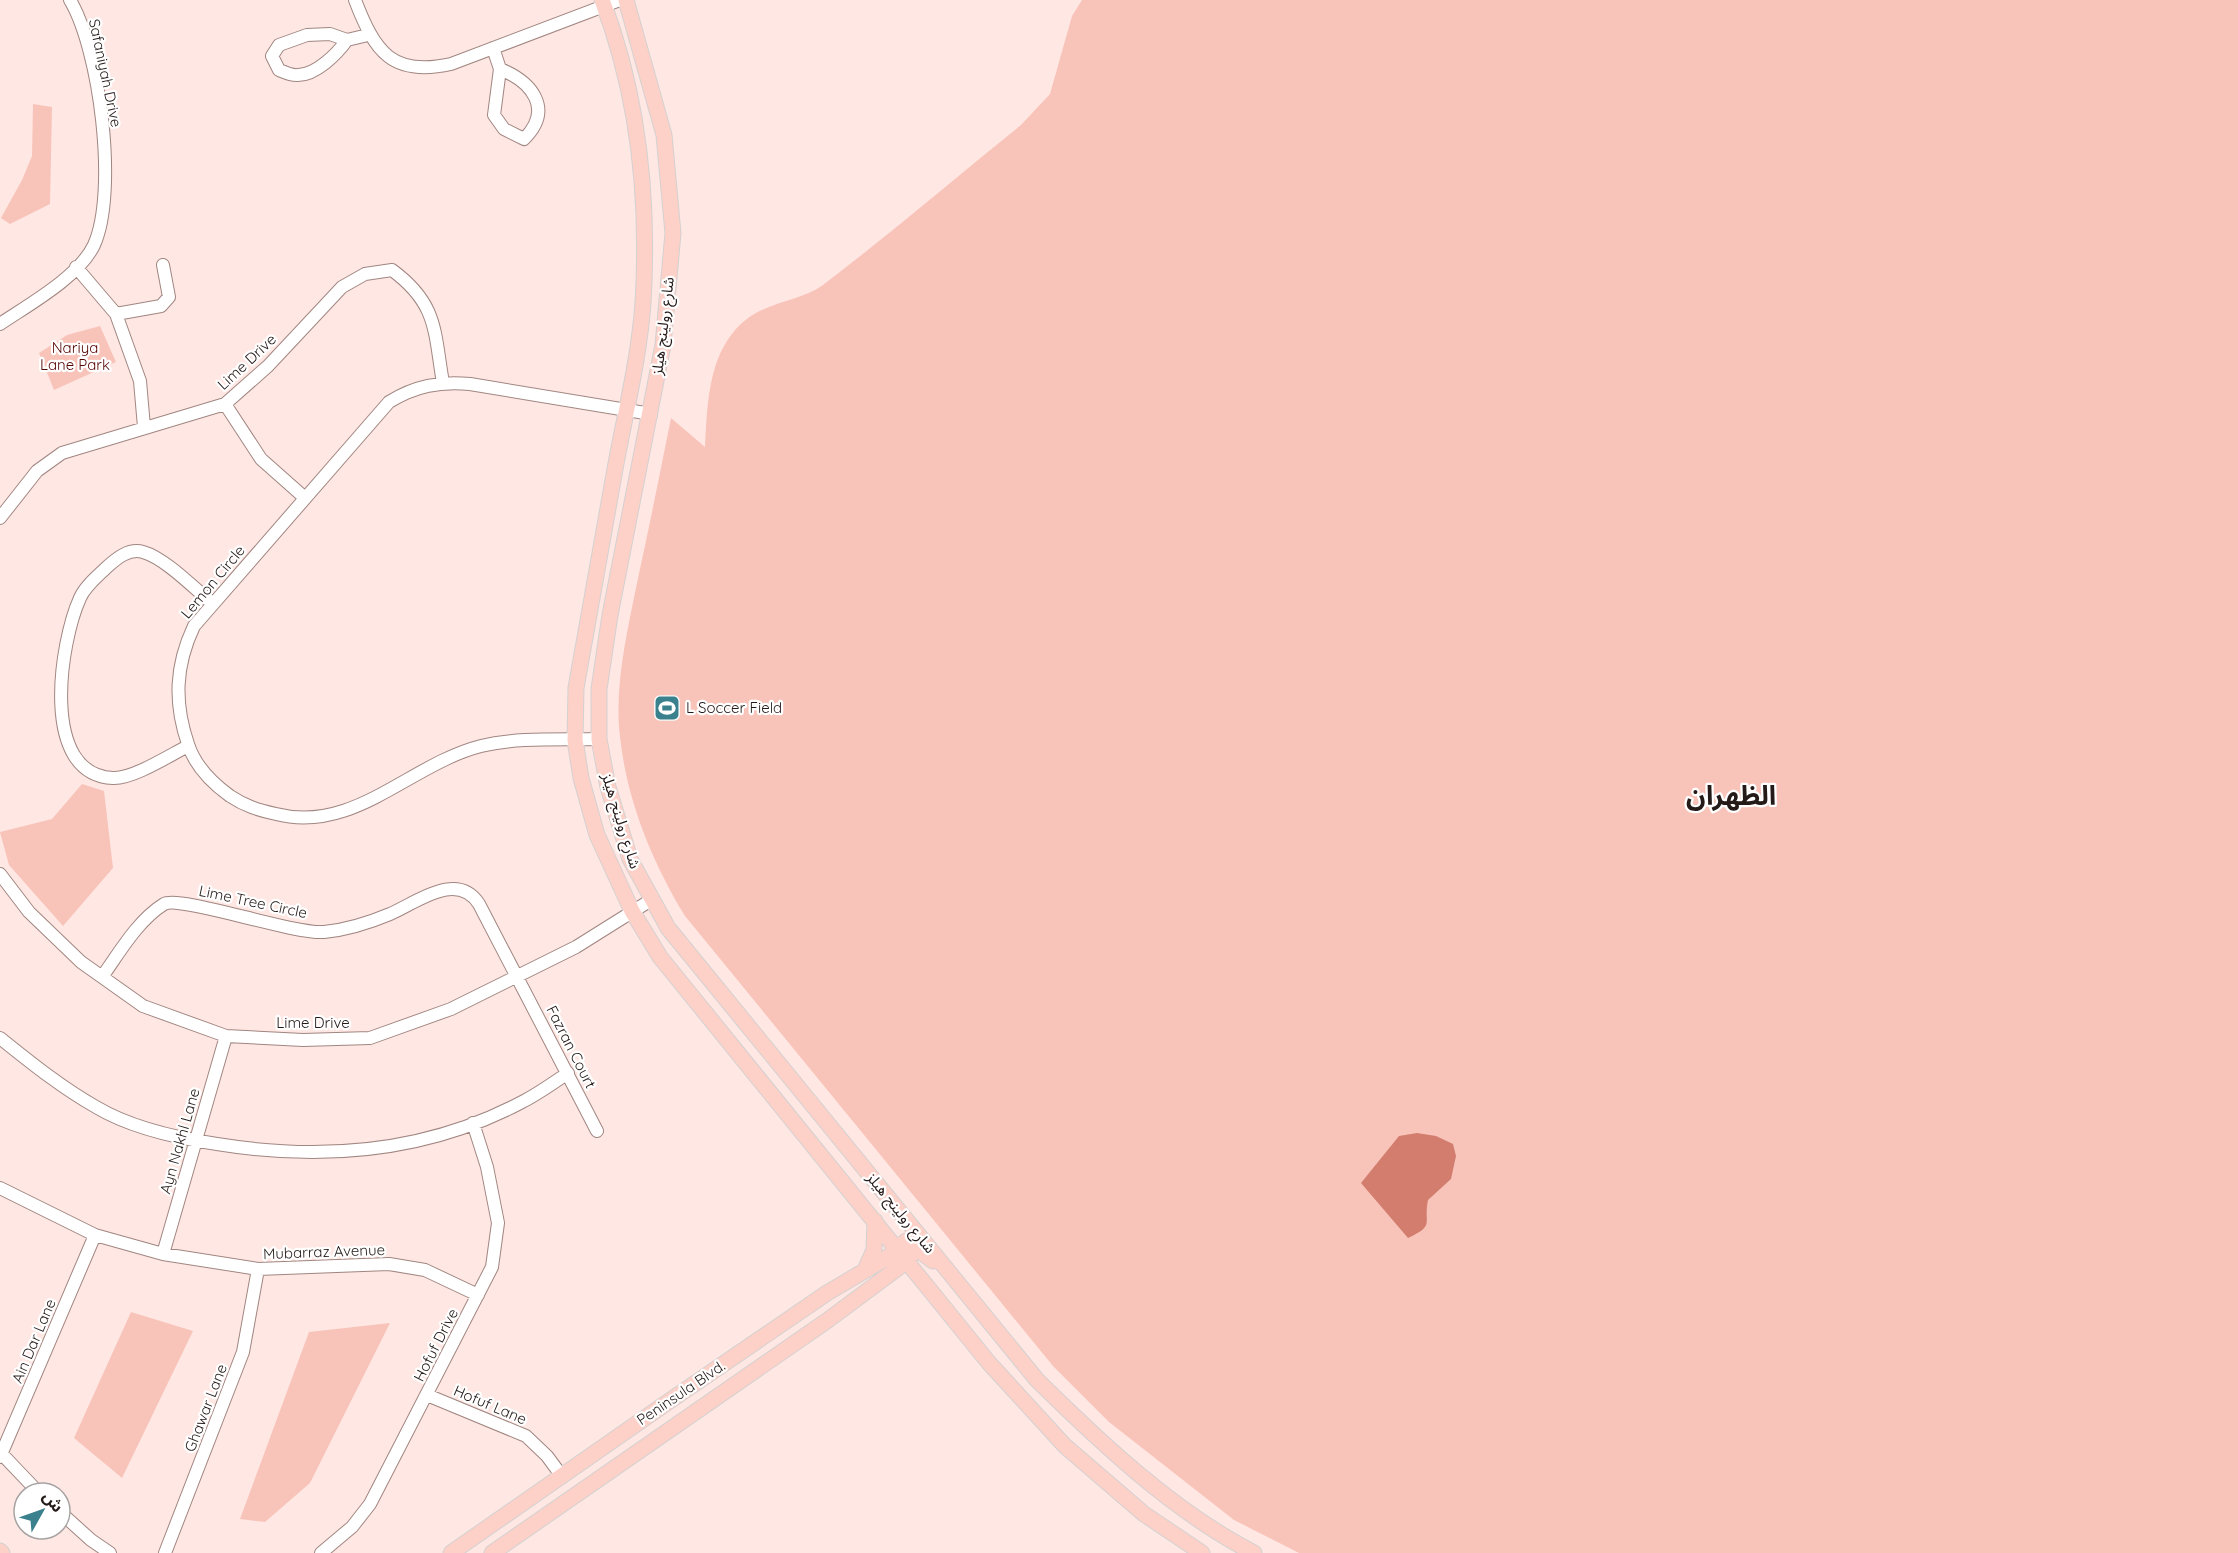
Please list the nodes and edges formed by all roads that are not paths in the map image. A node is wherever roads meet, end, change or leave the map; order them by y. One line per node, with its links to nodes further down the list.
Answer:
1 (70, 0): 11 (street, Safaniyah Drive)
2 (355, 0): 6 (street)
3 (620, 0): 5 (street)
4 (626, 0): 17 (main road, شارع رولينج هيلز)
5 (603, 3): 8 (street); 16 (main road, شارع رولينج هيلز)
6 (368, 35): 7 (street); 8 (street)
7 (347, 40): 7 (street)
8 (493, 48): 9 (street)
9 (500, 69): 9 (street)
10 (163, 265): 12 (street)
11 (76, 267): 12 (street); 13 (street, Safaniyah Drive)
12 (116, 314): 18 (street)
13 (0, 324)
14 (442, 383): 15 (street, Lime Drive); 16 (street, Lemon Circle); 19 (street, Lemon Circle)
15 (225, 404): 18 (street, Lime Drive); 19 (street)
16 (626, 410): 17 (street, Lemon Circle); 23 (main road, شارع رولينج هيلز)
17 (651, 414): 22 (main road, شارع رولينج هيلز)
18 (144, 427): 20 (street, Lime Drive)
19 (305, 498): 21 (street, Lemon Circle)
20 (0, 518)
21 (213, 604): 24 (street, Lemon Circle); 24 (street)
22 (599, 739): 23 (street, Lemon Circle); 26 (main road, شارع رولينج هيلز)
23 (575, 740): 24 (street, Lemon Circle); 27 (main road, شارع رولينج هيلز)
24 (186, 750)
25 (0, 874): 28 (street, Lime Drive)
26 (651, 900): 27 (street, Lime Drive); 33 (main road, شارع رولينج هيلز)
27 (632, 911): 29 (street, Lime Drive); 34 (main road, شارع رولينج هيلز)
28 (102, 976): 29 (street, Lime Tree Circle); 30 (street, Lime Drive)
29 (519, 977): 30 (street, Lime Drive); 32 (street, Fazran Court)
30 (226, 1035): 37 (street, Ayn Nakhl Lane)
31 (0, 1038): 37 (street)
32 (568, 1073): 35 (street); 36 (street, Fazran Court)
33 (786, 1073): 34 (main road); 40 (main road, شارع رولينج هيلز)
34 (766, 1088): 39 (main road, شارع رولينج هيلز)
35 (473, 1123): 37 (street); 49 (street, Hofuf Drive)
36 (597, 1131)
37 (196, 1141): 43 (street, Ayn Nakhl Lane)
38 (0, 1189): 41 (street, Mubarraz Avenue)
39 (874, 1221): 42 (main road, شارع رولينج هيلز); 45 (main road)
40 (910, 1225): 42 (main road); 46 (main road, شارع رولينج هيلز)
41 (95, 1235): 43 (street, Mubarraz Avenue); 51 (street, Ain Dar Lane)
42 (902, 1250): 45 (main road, Peninsula Blvd.); 46 (main road); 47 (main road, Peninsula Blvd.); 48 (main road, شارع رولينج هيلز)
43 (163, 1254): 44 (street, Mubarraz Avenue)
44 (258, 1269): 49 (street, Mubarraz Avenue); 56 (street, Ghawar Lane)
45 (865, 1270): 52 (main road, Peninsula Blvd.)
46 (948, 1271): 61 (main road, شارع رولينج هيلز)
47 (879, 1283): 48 (main road); 59 (main road, Peninsula Blvd.)
48 (925, 1283): 60 (main road, شارع رولينج هيلز)
49 (478, 1296): 50 (street, Hofuf Drive)
50 (427, 1395): 52 (street, Hofuf Lane); 57 (street, Hofuf Drive)
51 (1, 1455): 53 (street)
52 (561, 1475): 58 (main road, Peninsula Blvd.)
53 (27, 1481)
54 (72, 1522): 55 (street)
55 (110, 1553)
56 (165, 1553)
57 (321, 1553)
58 (452, 1553)
59 (492, 1553)
60 (1202, 1553)
61 (1254, 1553)

